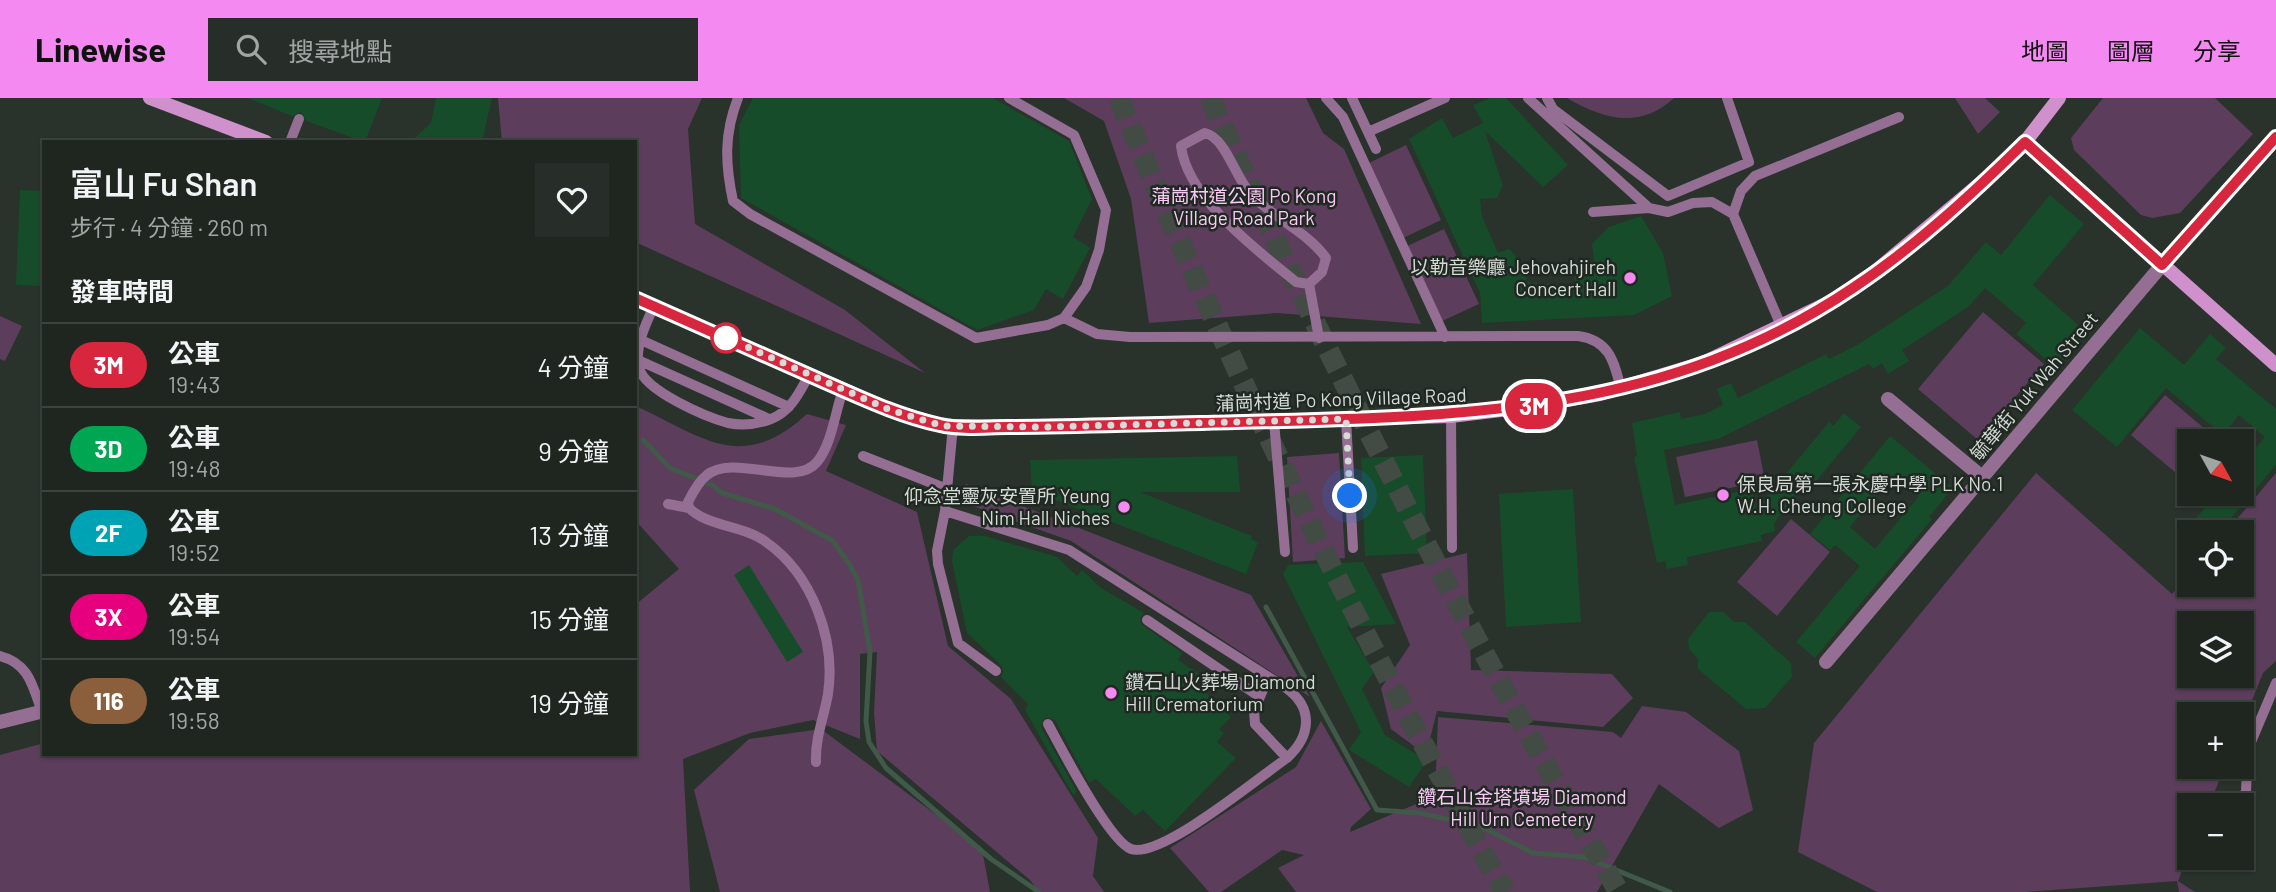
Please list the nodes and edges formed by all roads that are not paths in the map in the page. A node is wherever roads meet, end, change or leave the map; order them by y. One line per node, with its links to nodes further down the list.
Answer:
1 (150, 98): 17 (main road)
2 (738, 98): 28 (lane)
3 (1009, 98): 28 (lane)
4 (1326, 98): 12 (lane)
5 (1341, 98): 12 (lane)
6 (1352, 98): 15 (lane)
7 (1446, 98): 15 (lane)
8 (1528, 98): 21 (lane)
9 (1547, 98): 10 (lane)
10 (1727, 98)
11 (2059, 98): 19 (main road, 蒲崗村道 Po Kong Village Road)
12 (1337, 110): 30 (lane)
13 (1899, 117): 23 (lane)
14 (299, 119): 18 (lane)
15 (1368, 132): 20 (lane)
16 (2276, 137): 24 (street, 毓華街 Yuk Wah Street)
17 (261, 140)
18 (291, 140)
19 (2025, 142): 24 (main road); 29 (main road, 蒲崗村道 Po Kong Village Road)
20 (1376, 149)
21 (1649, 208): 22 (lane); 23 (lane)
22 (1593, 212)
23 (1733, 214): 29 (lane)
24 (2162, 265): 34 (main road); 46 (street, 毓華街 Yuk Wah Street)
25 (1309, 284): 25 (lane); 31 (lane)
26 (637, 299): 27 (main road, 蒲崗村道 Po Kong Village Road)
27 (654, 306): 32 (lane); 35 (main road, 蒲崗村道 Po Kong Village Road)
28 (1064, 318): 31 (lane)
29 (1782, 328): 36 (main road, 蒲崗村道 Po Kong Village Road)
30 (1445, 337): 31 (lane); 36 (lane)
31 (1319, 338)
32 (641, 340): 33 (lane); 39 (lane)
33 (638, 359): 41 (lane); 41 (lane)
34 (2276, 365)
35 (809, 375): 37 (main road, 蒲崗村道 Po Kong Village Road); 39 (lane)
36 (1621, 389): 40 (main road, 蒲崗村道 Po Kong Village Road)
37 (843, 390): 44 (main road, 蒲崗村道 Po Kong Village Road); 49 (lane)
38 (1888, 399): 46 (street)
39 (789, 407): 41 (lane)
40 (1451, 416): 42 (main road, 蒲崗村道 Po Kong Village Road); 52 (lane)
41 (770, 419)
42 (1346, 419): 43 (main road, 蒲崗村道 Po Kong Village Road); 51 (lane)
43 (1274, 421): 44 (main road, 蒲崗村道 Po Kong Village Road); 53 (lane)
44 (953, 426): 47 (lane)
45 (863, 456): 47 (lane)
46 (1982, 477): 56 (street, 毓華街 Yuk Wah Street)
47 (947, 489): 50 (lane)
48 (668, 503): 49 (lane)
49 (689, 508): 66 (lane)
50 (945, 510): 57 (lane); 58 (lane)
51 (1353, 548)
52 (1452, 548)
53 (1285, 552)
54 (1147, 620): 60 (lane)
55 (0, 656): 61 (lane)
56 (1826, 662)
57 (996, 671)
58 (1268, 678): 60 (lane); 65 (lane)
59 (2276, 683): 67 (lane)
60 (1260, 697): 65 (lane)
61 (42, 709)
62 (42, 712): 63 (street)
63 (0, 722)
64 (1048, 724): 65 (lane)
65 (1287, 758)
66 (816, 762)
67 (2245, 793)

